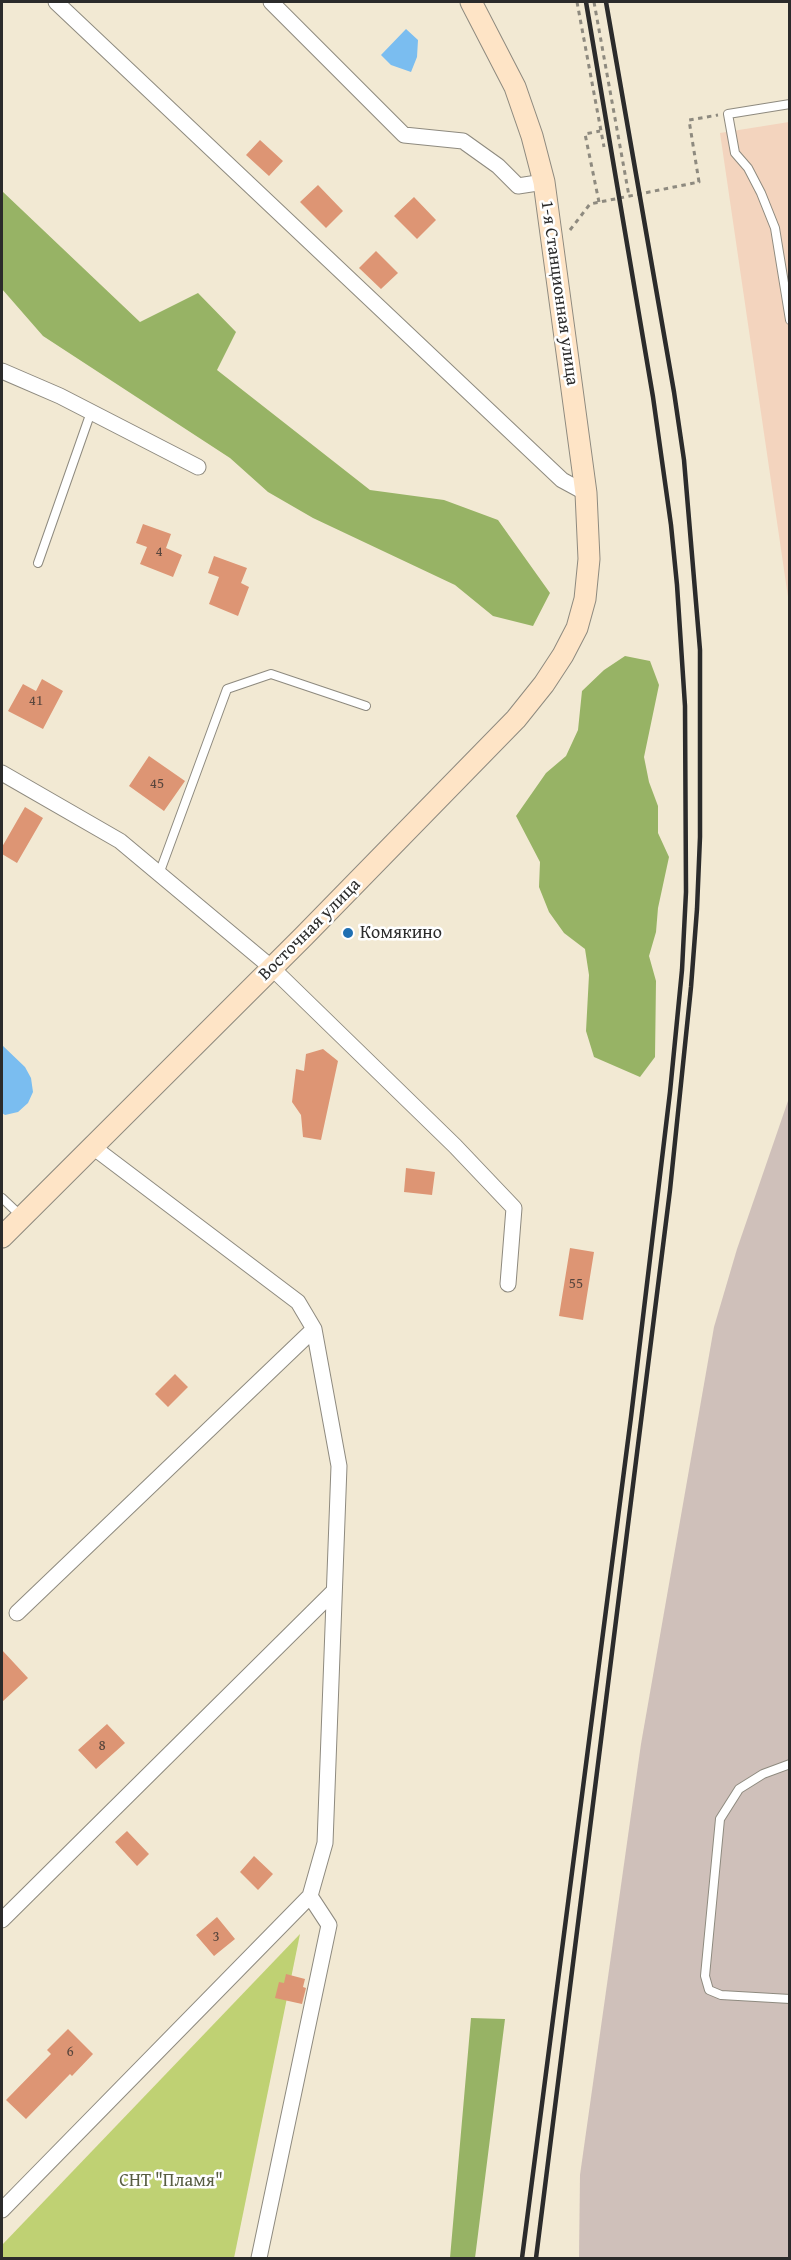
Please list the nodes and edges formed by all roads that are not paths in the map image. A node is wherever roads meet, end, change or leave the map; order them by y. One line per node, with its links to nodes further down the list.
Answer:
1 (56, 2): 10 (street)
2 (271, 2): 5 (street)
3 (471, 2): 5 (main road, 1-я Станционная улица)
4 (789, 104): 6 (lane)
5 (544, 182): 10 (main road, 1-я Станционная улица)
6 (789, 320)
7 (2, 371): 8 (street)
8 (91, 412): 9 (street); 11 (lane)
9 (198, 467)
10 (586, 493): 12 (main road, 1-я Станционная улица)
11 (38, 563)
12 (585, 599): 16 (main road, Восточная улица)
13 (366, 706): 15 (lane)
14 (2, 772): 15 (street)
15 (159, 874): 16 (street)
16 (272, 968): 17 (main road, Восточная улица); 21 (street)
17 (93, 1147): 19 (main road, Восточная улица); 22 (street)
18 (2, 1198): 19 (lane)
19 (22, 1217): 20 (main road, Восточная улица)
20 (2, 1237)
21 (508, 1284)
22 (314, 1329): 23 (street); 24 (street)
23 (334, 1591): 26 (street); 27 (street)
24 (17, 1613)
25 (789, 1764): 28 (lane)
26 (310, 1896): 29 (street); 30 (street)
27 (2, 1920)
28 (789, 1999)
29 (2, 2210)
30 (259, 2259)

